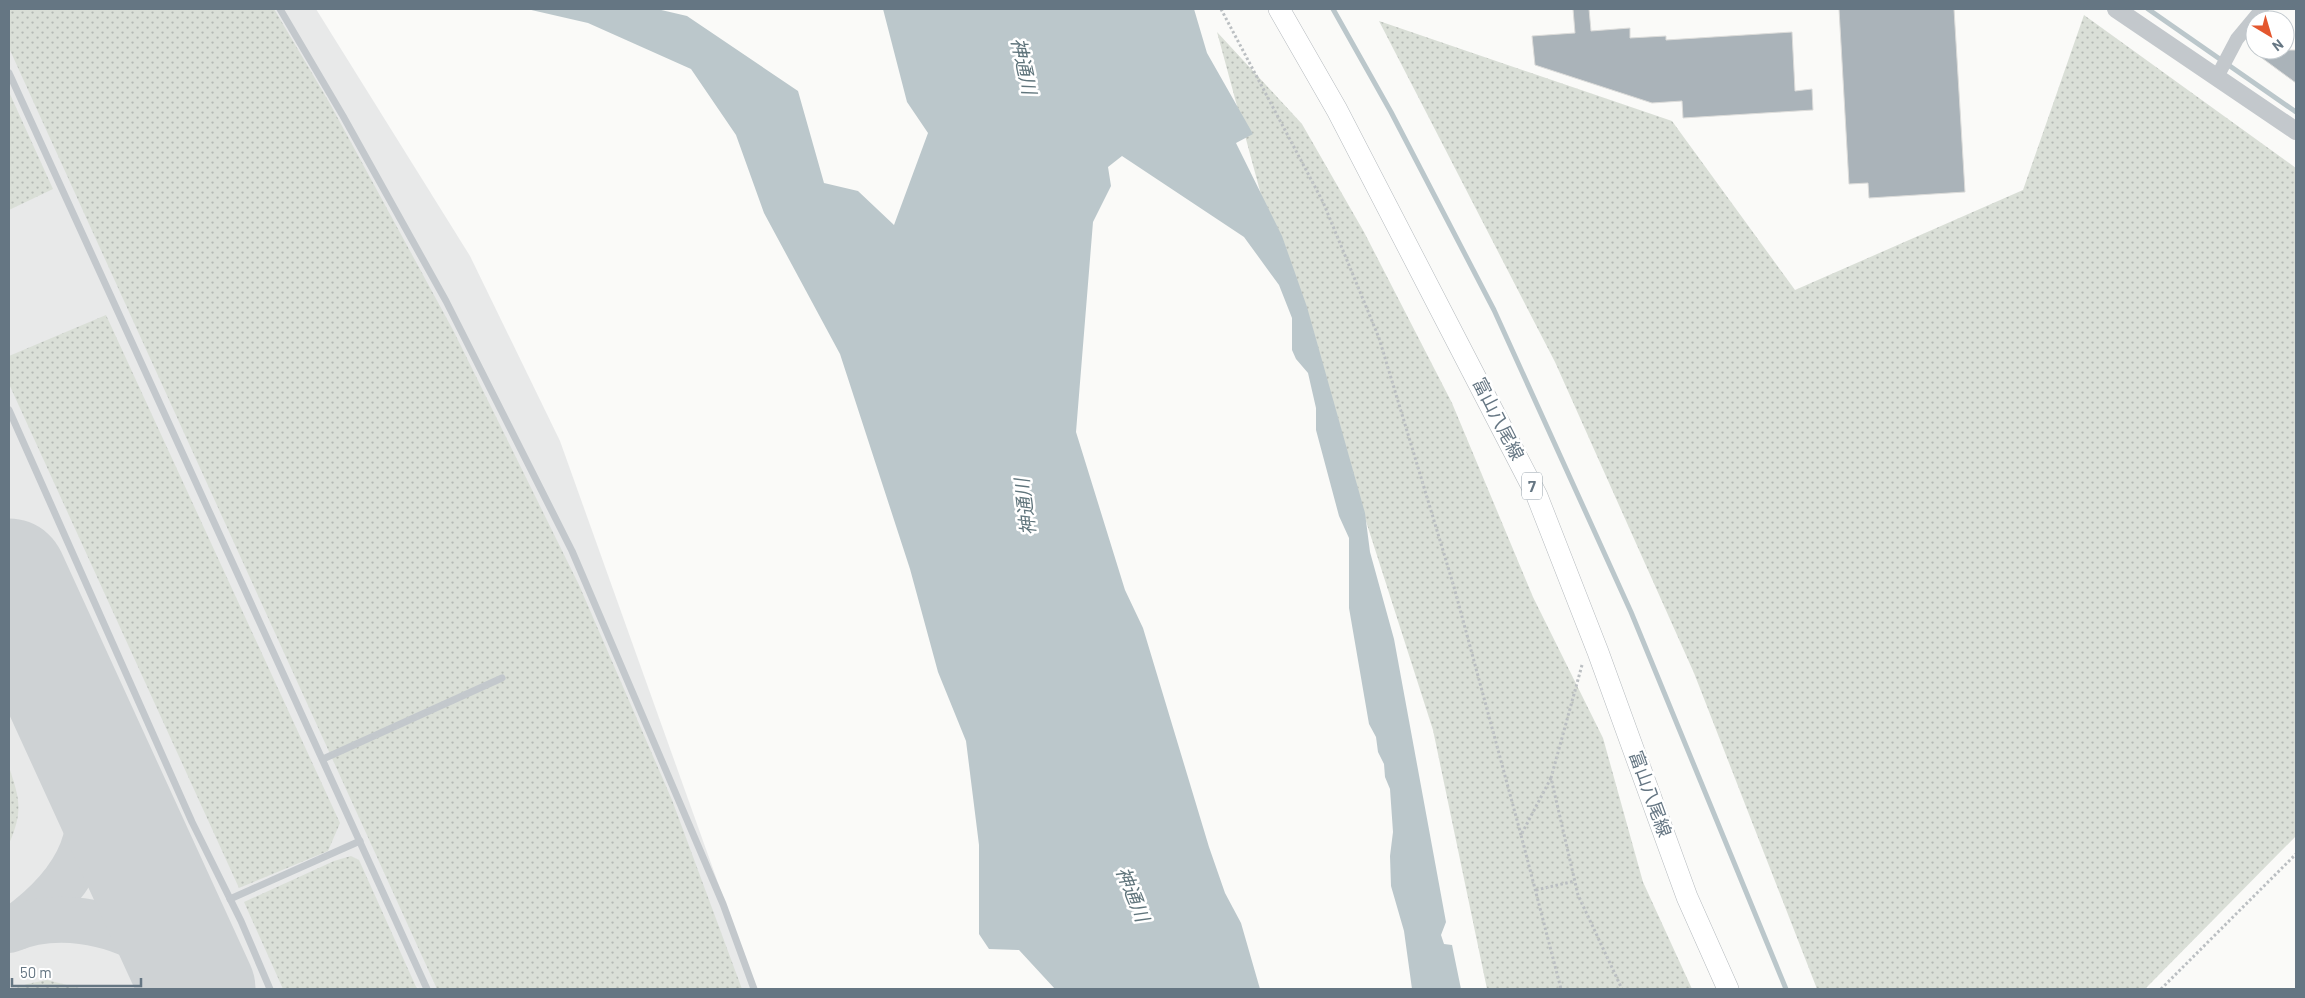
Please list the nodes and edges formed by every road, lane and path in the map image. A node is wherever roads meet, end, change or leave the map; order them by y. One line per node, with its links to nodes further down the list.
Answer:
1 (280, 9): 22 (lane)
2 (1222, 9): 14 (path)
3 (1279, 9): 10 (main road, 富山八尾線 / 7)
4 (2116, 9): 7 (street)
5 (2262, 9): 7 (street)
6 (9, 73): 12 (lane)
7 (2217, 77): 8 (street)
8 (2296, 131)
9 (9, 410): 19 (lane)
10 (1598, 652): 13 (path); 25 (main road, 富山八尾線 / 7)
11 (502, 678): 12 (lane)
12 (322, 759): 15 (lane)
13 (1552, 778): 14 (path); 17 (path)
14 (1521, 835): 18 (path)
15 (360, 841): 19 (lane); 21 (lane)
16 (2296, 854): 26 (path)
17 (1575, 882): 18 (path); 24 (path)
18 (1536, 890): 23 (path)
19 (230, 899): 20 (lane)
20 (270, 989)
21 (427, 989)
22 (754, 989)
23 (1561, 989)
24 (1622, 989)
25 (1728, 989)
26 (2161, 989)

